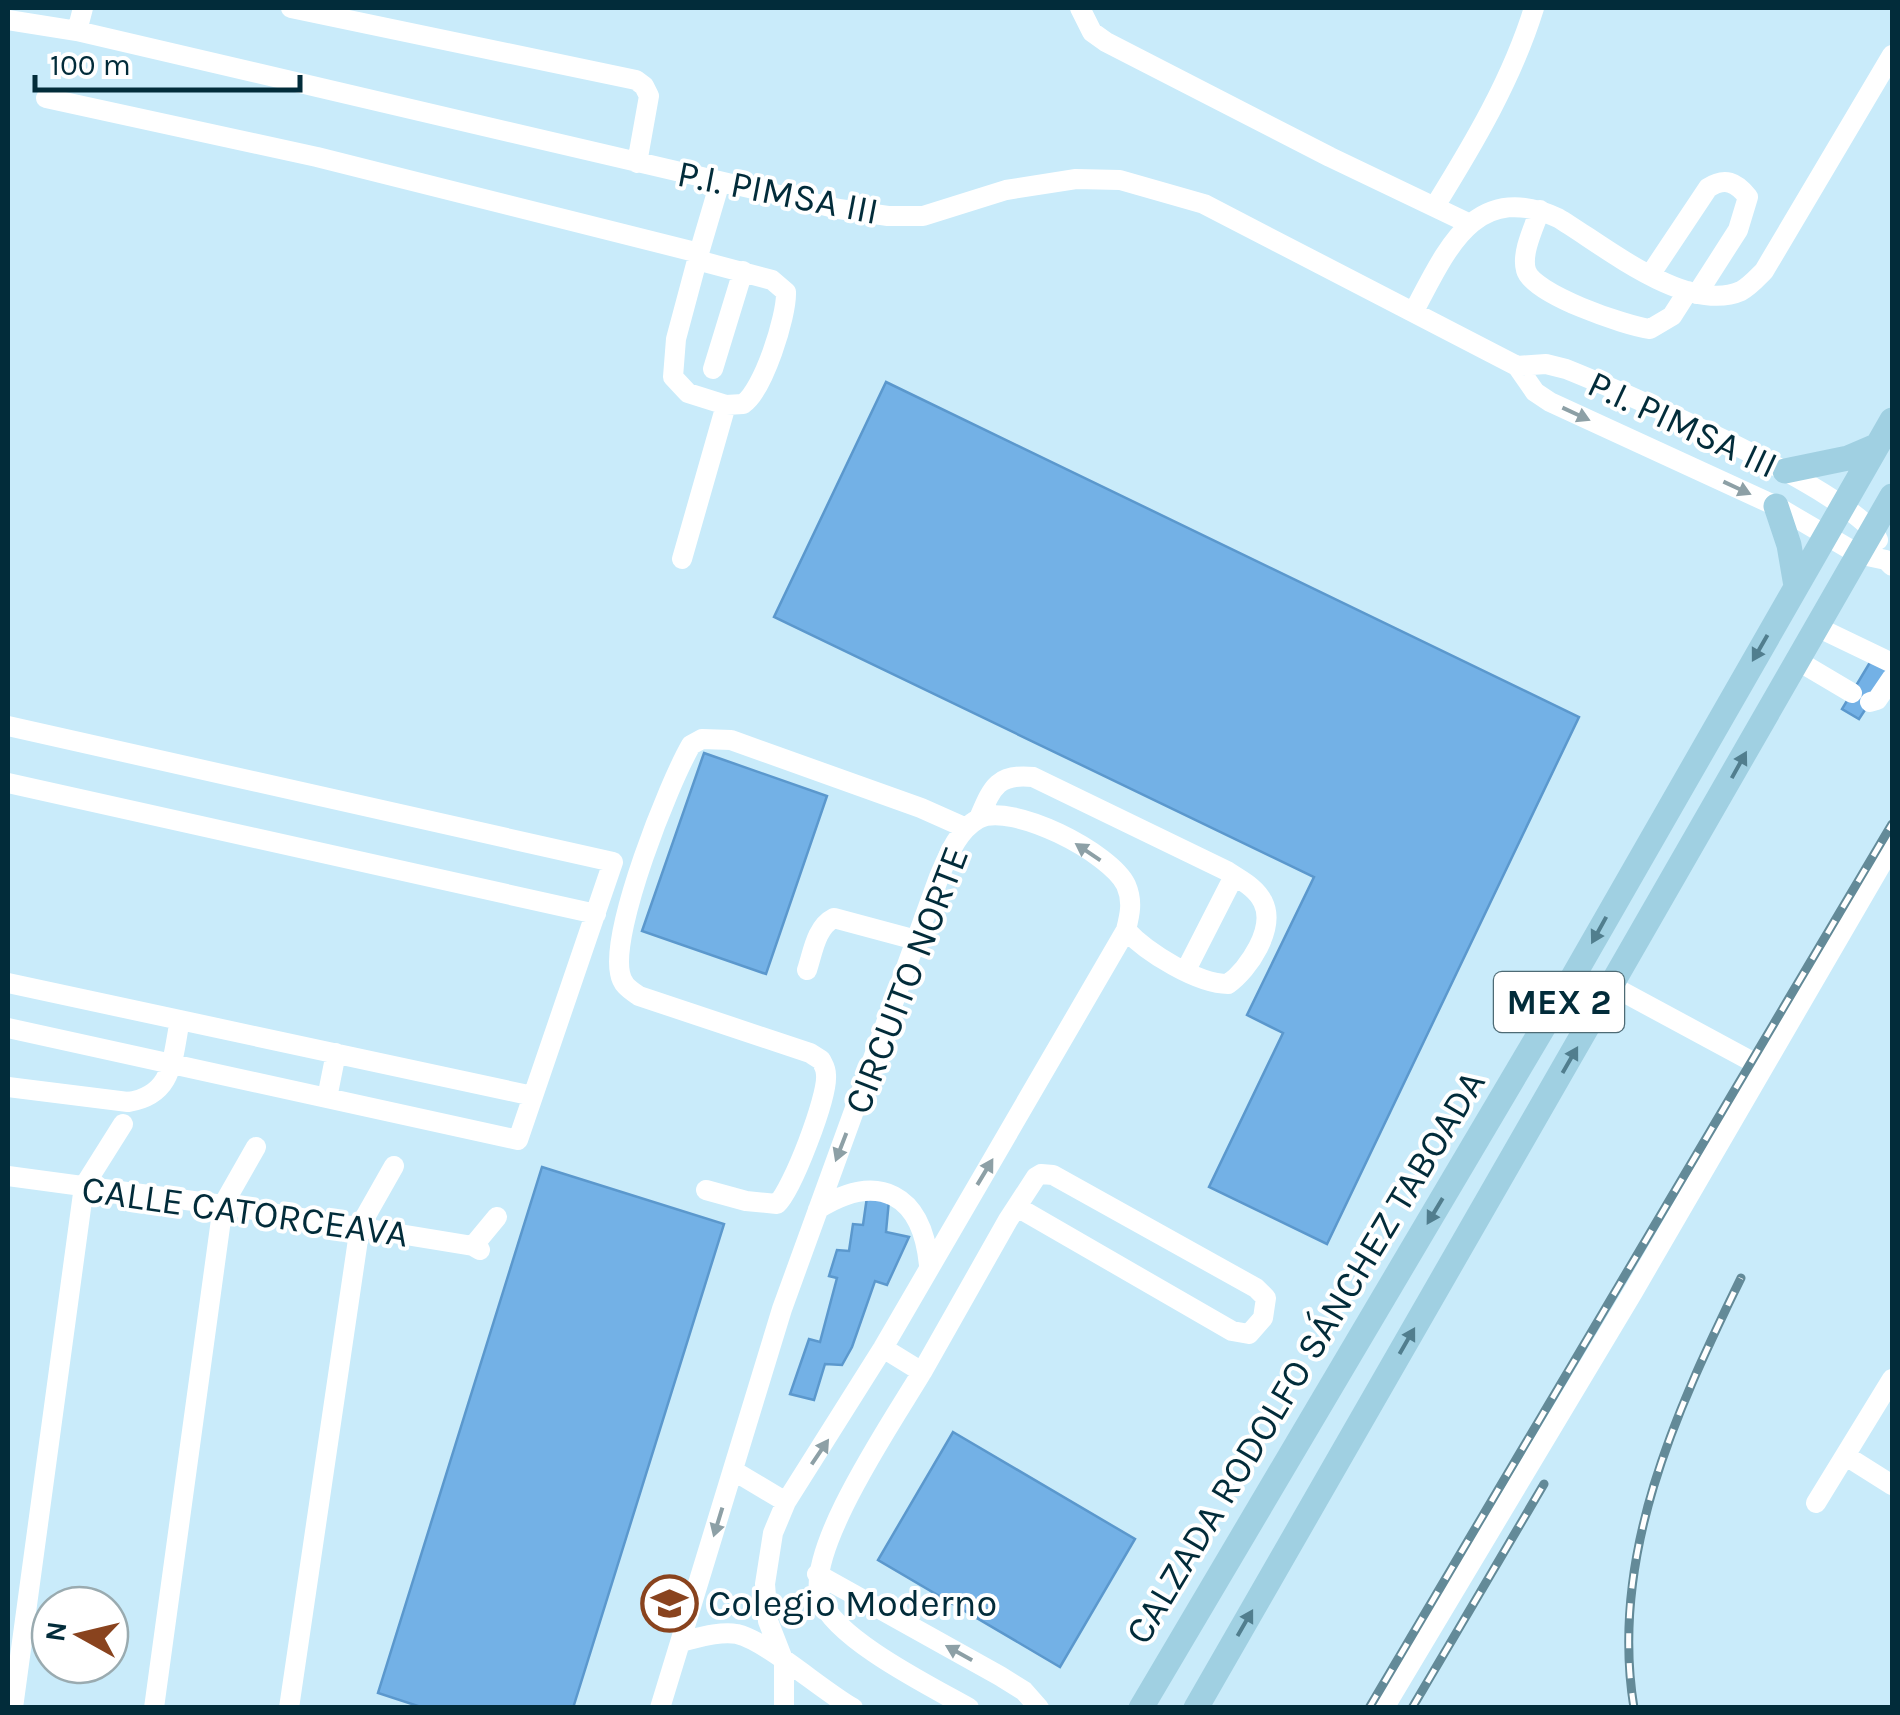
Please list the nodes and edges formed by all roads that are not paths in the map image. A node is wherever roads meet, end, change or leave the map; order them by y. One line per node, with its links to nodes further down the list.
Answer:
1 (83, 8): 6 (street)
2 (292, 8): 9 (street)
3 (1080, 8): 11 (street)
4 (1534, 8): 11 (street)
5 (8, 20): 6 (street, P.I. PIMSA III)
6 (78, 31): 9 (street, P.I. PIMSA III)
7 (1892, 55): 17 (street)
8 (46, 98): 14 (street)
9 (638, 163): 10 (street, P.I. PIMSA III)
10 (720, 182): 14 (street); 18 (street, P.I. PIMSA III)
11 (1435, 206): 13 (street)
12 (1540, 210): 13 (street); 16 (street); 17 (street)
13 (1468, 223): 18 (street)
14 (698, 256): 15 (street); 21 (street)
15 (744, 271): 20 (street); 21 (street)
16 (1650, 276): 17 (street); 17 (street)
17 (1693, 292)
18 (1414, 311): 19 (street, P.I. PIMSA III)
19 (1517, 366): 24 (street, P.I. PIMSA III); 26 (street, P.I. PIMSA III, one-way to 26)
20 (712, 370)
21 (726, 405): 31 (street)
22 (1892, 420): 23 (main road, CALZADA RODOLFO SÁNCHEZ TABOADA / MEX 2)
23 (1876, 446): 24 (main road); 27 (main road, CALZADA RODOLFO SÁNCHEZ TABOADA / MEX 2)
24 (1785, 471): 27 (street, P.I. PIMSA III)
25 (1892, 496): 28 (main road, CALZADA RODOLFO SÁNCHEZ TABOADA / MEX 2)
26 (1776, 506): 29 (street, P.I. PIMSA III); 33 (main road)
27 (1842, 506): 28 (street, P.I. PIMSA III); 29 (main road, CALZADA RODOLFO SÁNCHEZ TABOADA / MEX 2)
28 (1873, 528): 30 (main road, CALZADA RODOLFO SÁNCHEZ TABOADA / MEX 2); 32 (street)
29 (1826, 533): 30 (street, P.I. PIMSA III); 33 (main road, CALZADA RODOLFO SÁNCHEZ TABOADA / MEX 2)
30 (1858, 554): 32 (street); 34 (main road, CALZADA RODOLFO SÁNCHEZ TABOADA / MEX 2)
31 (682, 559)
32 (1889, 563)
33 (1796, 586): 89 (main road, CALZADA RODOLFO SÁNCHEZ TABOADA / MEX 2, one-way to 89)
34 (1817, 627): 35 (main road, CALZADA RODOLFO SÁNCHEZ TABOADA / MEX 2); 36 (street)
35 (1798, 661): 37 (street); 49 (main road, CALZADA RODOLFO SÁNCHEZ TABOADA / MEX 2, one-way to 35)
36 (1892, 662)
37 (1892, 678)
38 (8, 726): 43 (street)
39 (8, 783): 43 (street)
40 (972, 824): 42 (street); 44 (street, CIRCUITO NORTE, one-way to 40); 45 (street, CIRCUITO NORTE); 63 (street)
41 (1892, 846): 54 (street)
42 (1234, 876): 47 (street); 47 (street)
43 (596, 914): 56 (street)
44 (1126, 930): 47 (street); 69 (street, one-way to 44)
45 (916, 940): 46 (street); 66 (street, CIRCUITO NORTE, one-way to 66)
46 (807, 970)
47 (1186, 970)
48 (8, 982): 50 (street)
49 (1612, 986): 54 (street); 90 (main road, CALZADA RODOLFO SÁNCHEZ TABOADA / MEX 2, one-way to 49)
50 (180, 1020): 52 (street); 53 (street)
51 (8, 1028): 53 (street)
52 (336, 1053): 56 (street); 57 (street)
53 (170, 1064): 55 (street); 57 (street)
54 (1762, 1068): 91 (street)
55 (8, 1087)
56 (534, 1096): 57 (street)
57 (327, 1098)
58 (123, 1124): 62 (street)
59 (256, 1147): 64 (street)
60 (394, 1166): 68 (street)
61 (8, 1176): 62 (street, CALLE CATORCEAVA)
62 (84, 1186): 64 (street, CALLE CATORCEAVA); 81 (street)
63 (706, 1190)
64 (222, 1205): 68 (street, CALLE CATORCEAVA); 82 (street)
65 (1017, 1207): 65 (street); 71 (street)
66 (818, 1209): 69 (street); 74 (street, CIRCUITO NORTE)
67 (497, 1217): 68 (street, CALLE CATORCEAVA)
68 (360, 1226): 83 (street)
69 (929, 1265): 70 (street)
70 (883, 1348): 71 (street); 76 (street, one-way to 70)
71 (922, 1372): 78 (street)
72 (1892, 1379): 73 (street)
73 (1846, 1456): 75 (street); 77 (street)
74 (734, 1472): 76 (street); 79 (street, CIRCUITO NORTE, one-way to 79)
75 (1892, 1485)
76 (786, 1502): 80 (street)
77 (1816, 1503)
78 (817, 1574): 87 (street); 88 (street, one-way to 78)
79 (681, 1642): 80 (street); 84 (street, CIRCUITO NORTE)
80 (784, 1662): 85 (street); 86 (street)
81 (13, 1708)
82 (154, 1708)
83 (290, 1708)
84 (660, 1708)
85 (784, 1708)
86 (852, 1708)
87 (969, 1708)
88 (1039, 1708)
89 (1141, 1708)
90 (1196, 1708)
91 (1384, 1708)

